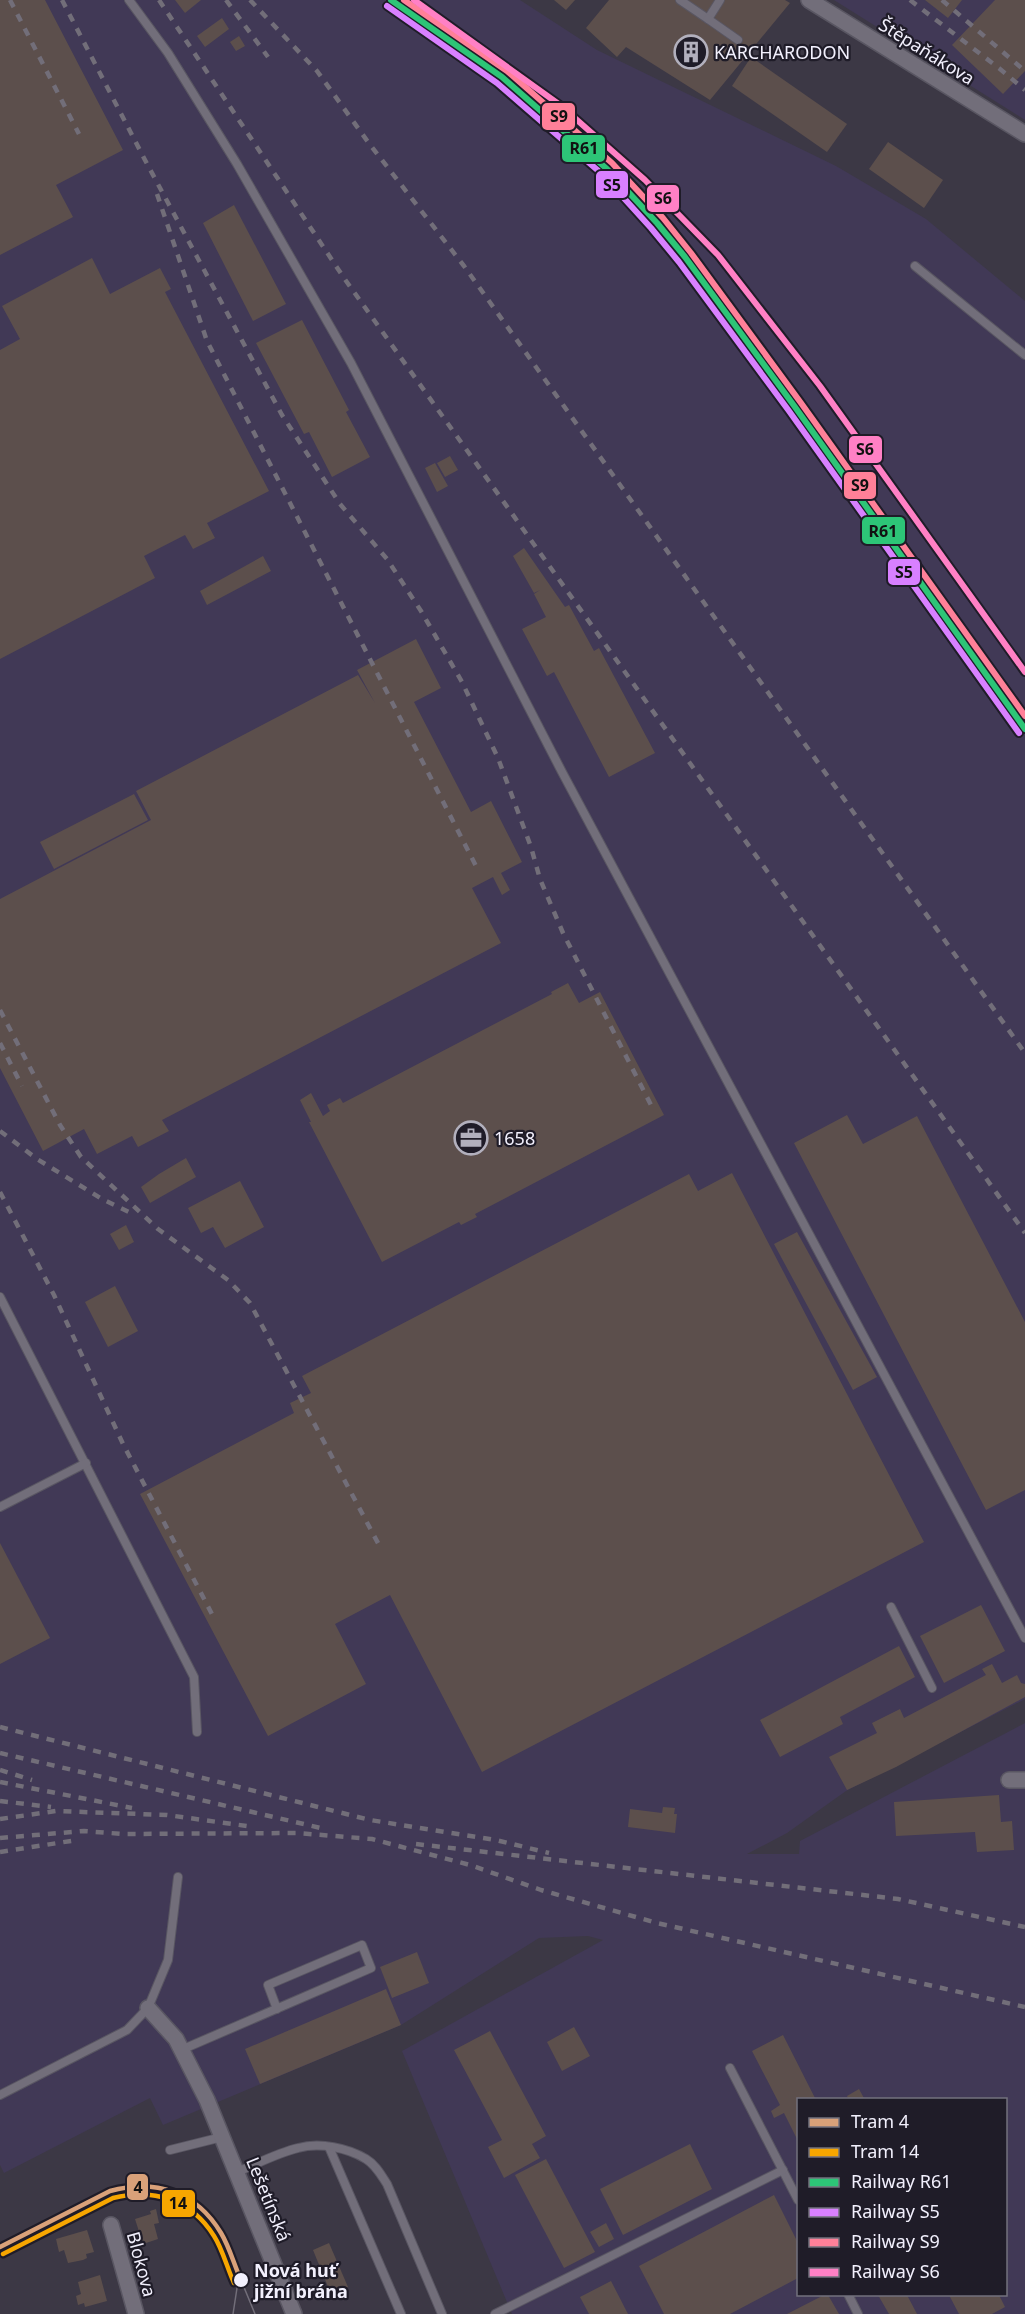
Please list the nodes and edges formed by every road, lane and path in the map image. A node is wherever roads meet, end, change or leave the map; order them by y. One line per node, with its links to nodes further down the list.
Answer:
1 (129, 0): 14 (lane)
2 (680, 0): 5 (lane)
3 (720, 0): 5 (lane)
4 (809, 0): 7 (street, Štěpaňákova)
5 (708, 19): 6 (lane)
6 (738, 40)
7 (1025, 134)
8 (915, 266): 9 (lane)
9 (1025, 355)
10 (0, 1298): 11 (lane)
11 (86, 1463): 12 (lane); 16 (lane)
12 (0, 1507)
13 (891, 1607): 15 (lane)
14 (1025, 1638)
15 (932, 1688)
16 (197, 1732)
17 (178, 1877): 18 (lane)
18 (148, 2008): 20 (street, Lešetínská); 22 (lane)
19 (277, 2009): 19 (lane); 20 (lane)
20 (182, 2050): 23 (street, Lešetínská)
21 (730, 2067): 26 (lane)
22 (0, 2095)
23 (222, 2137): 25 (lane); 27 (street, Lešetínská)
24 (329, 2147): 27 (lane); 33 (lane); 34 (lane)
25 (170, 2150)
26 (783, 2170): 28 (lane); 35 (lane)
27 (237, 2172): 32 (street, Lešetínská)
28 (797, 2197)
29 (111, 2225): 31 (street, Blokova)
30 (849, 2296): 36 (lane)
31 (136, 2314)
32 (294, 2314)
33 (400, 2314)
34 (442, 2314)
35 (495, 2314)
36 (858, 2314)

